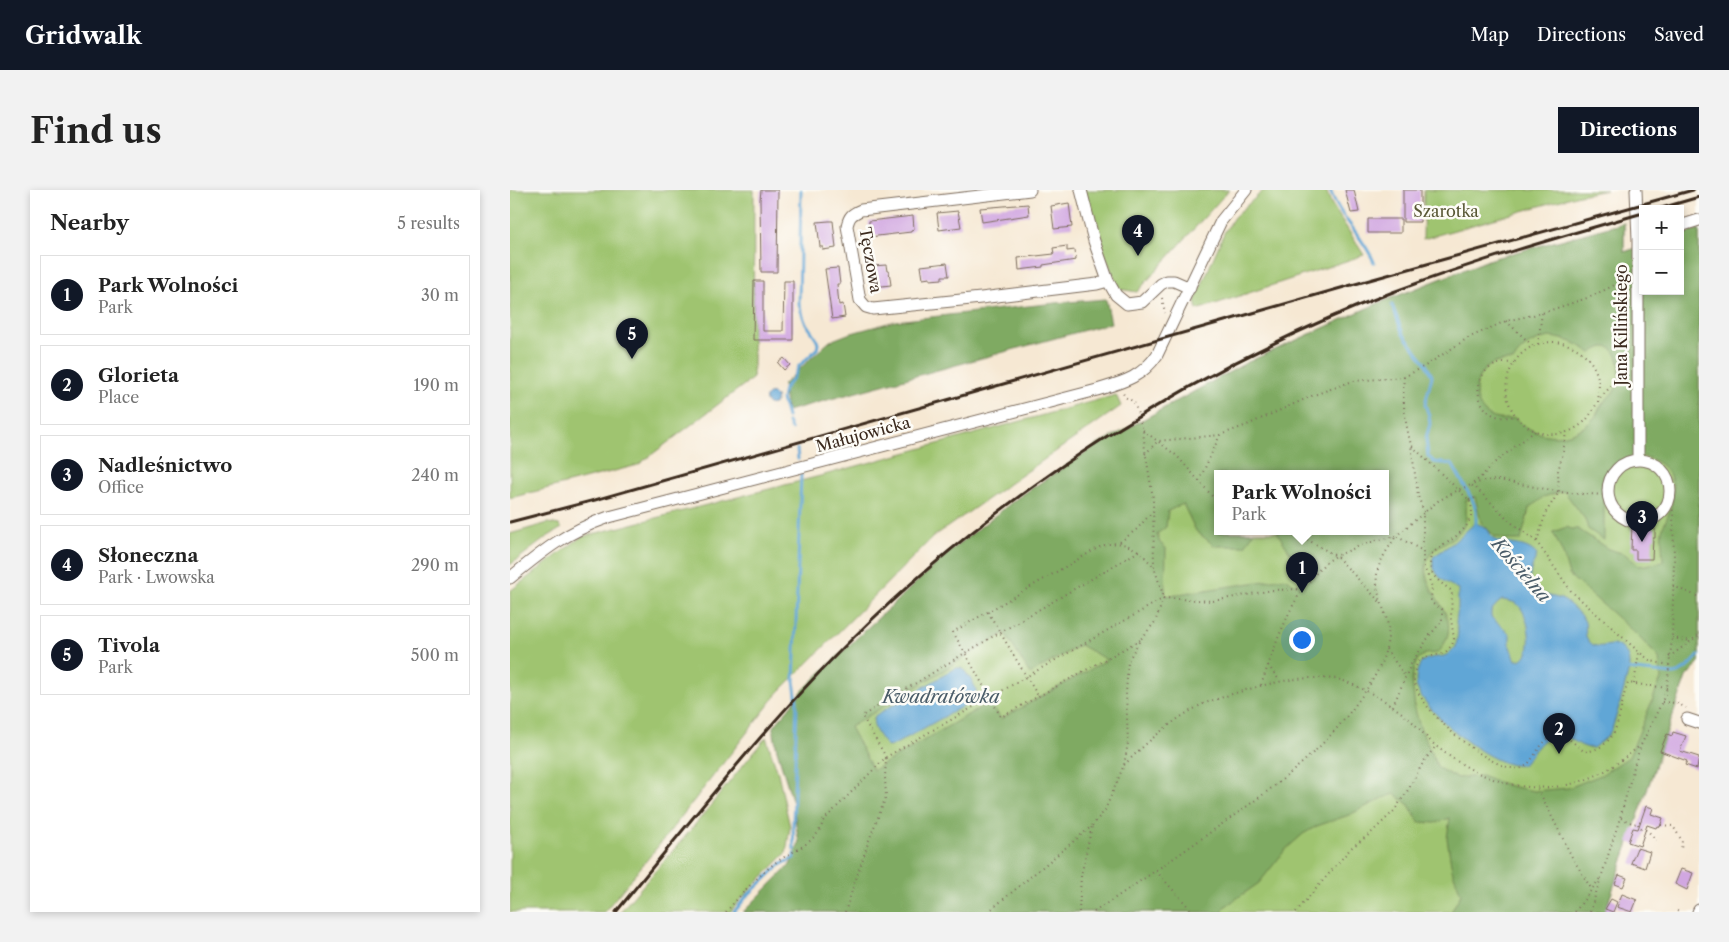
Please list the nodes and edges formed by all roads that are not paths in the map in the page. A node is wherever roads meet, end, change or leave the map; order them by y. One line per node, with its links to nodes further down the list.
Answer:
1 (1030, 190): 9 (street, Tęczowa)
2 (1081, 190): 9 (street)
3 (1246, 190): 10 (street, Małujowicka)
4 (1636, 190): 7 (street, Jana Kilińskiego)
5 (1699, 220): 6 (street)
6 (1684, 225)
7 (1639, 227)
8 (1639, 250): 11 (street, Jana Kilińskiego)
9 (1108, 281): 10 (street)
10 (1190, 288): 12 (street, Małujowicka)
11 (1638, 459): 11 (street)
12 (510, 578)
13 (1687, 719): 14 (street)
14 (1699, 723)

